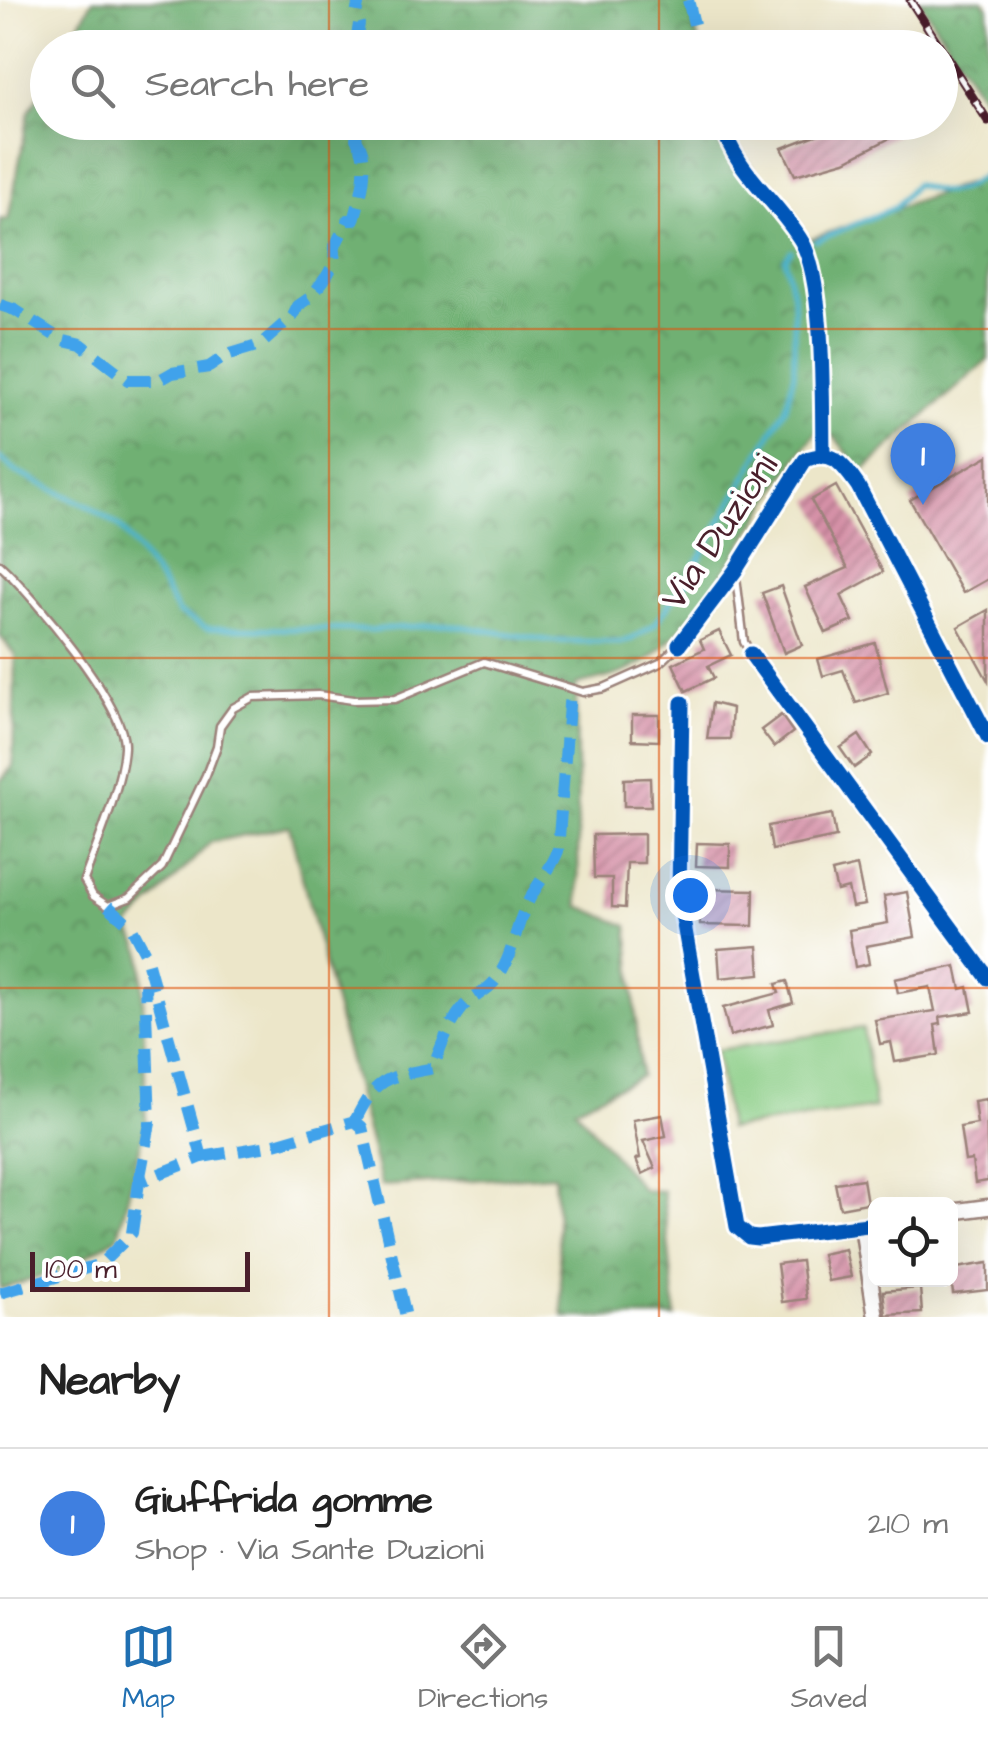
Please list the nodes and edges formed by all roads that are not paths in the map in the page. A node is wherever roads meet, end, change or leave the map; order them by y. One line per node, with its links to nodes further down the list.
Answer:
1 (729, 140): 2 (street)
2 (823, 454): 4 (street, Via Duzioni); 8 (street, Via Duzioni)
3 (0, 565): 5 (lane)
4 (735, 571): 5 (street, Via Duzioni); 6 (lane)
5 (679, 645)
6 (751, 654): 9 (street)
7 (682, 703): 12 (street)
8 (988, 737)
9 (988, 978)
10 (988, 1206): 11 (street)
11 (958, 1211)
12 (868, 1225)
13 (874, 1287): 14 (street)
14 (876, 1317)

